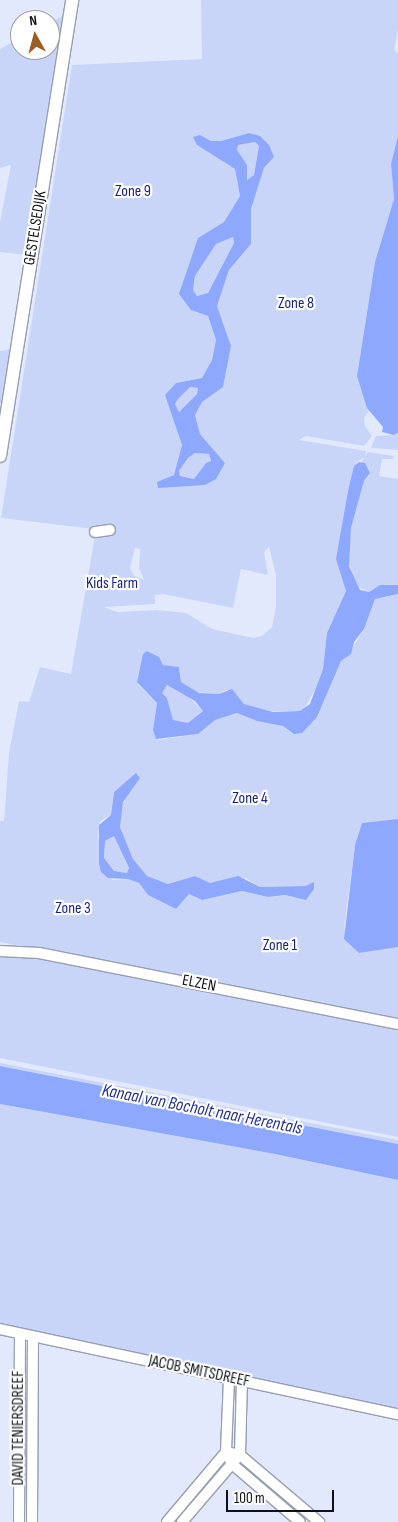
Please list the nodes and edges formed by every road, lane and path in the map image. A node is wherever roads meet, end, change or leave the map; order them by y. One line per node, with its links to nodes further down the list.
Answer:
1 (72, 0): 2 (main road, GESTELSEDIJK)
2 (0, 456)
3 (110, 530): 4 (street)
4 (95, 532)
5 (0, 951): 6 (street, ELZEN)
6 (398, 1024)
7 (0, 1329): 8 (street, JACOB SMITSDREEF)
8 (20, 1334): 9 (street, JACOB SMITSDREEF); 16 (street, DAVID TENIERSDREEF)
9 (33, 1337): 10 (street, JACOB SMITSDREEF); 17 (street, DAVID TENIERSDREEF)
10 (229, 1379): 11 (street, JACOB SMITSDREEF); 13 (street)
11 (242, 1381): 12 (street, JACOB SMITSDREEF); 14 (street)
12 (398, 1414)
13 (226, 1452): 14 (street); 15 (street); 18 (street)
14 (240, 1455): 15 (street); 21 (street)
15 (232, 1464): 19 (street); 20 (street)
16 (19, 1522)
17 (32, 1522)
18 (167, 1522)
19 (182, 1522)
20 (300, 1522)
21 (319, 1522)

